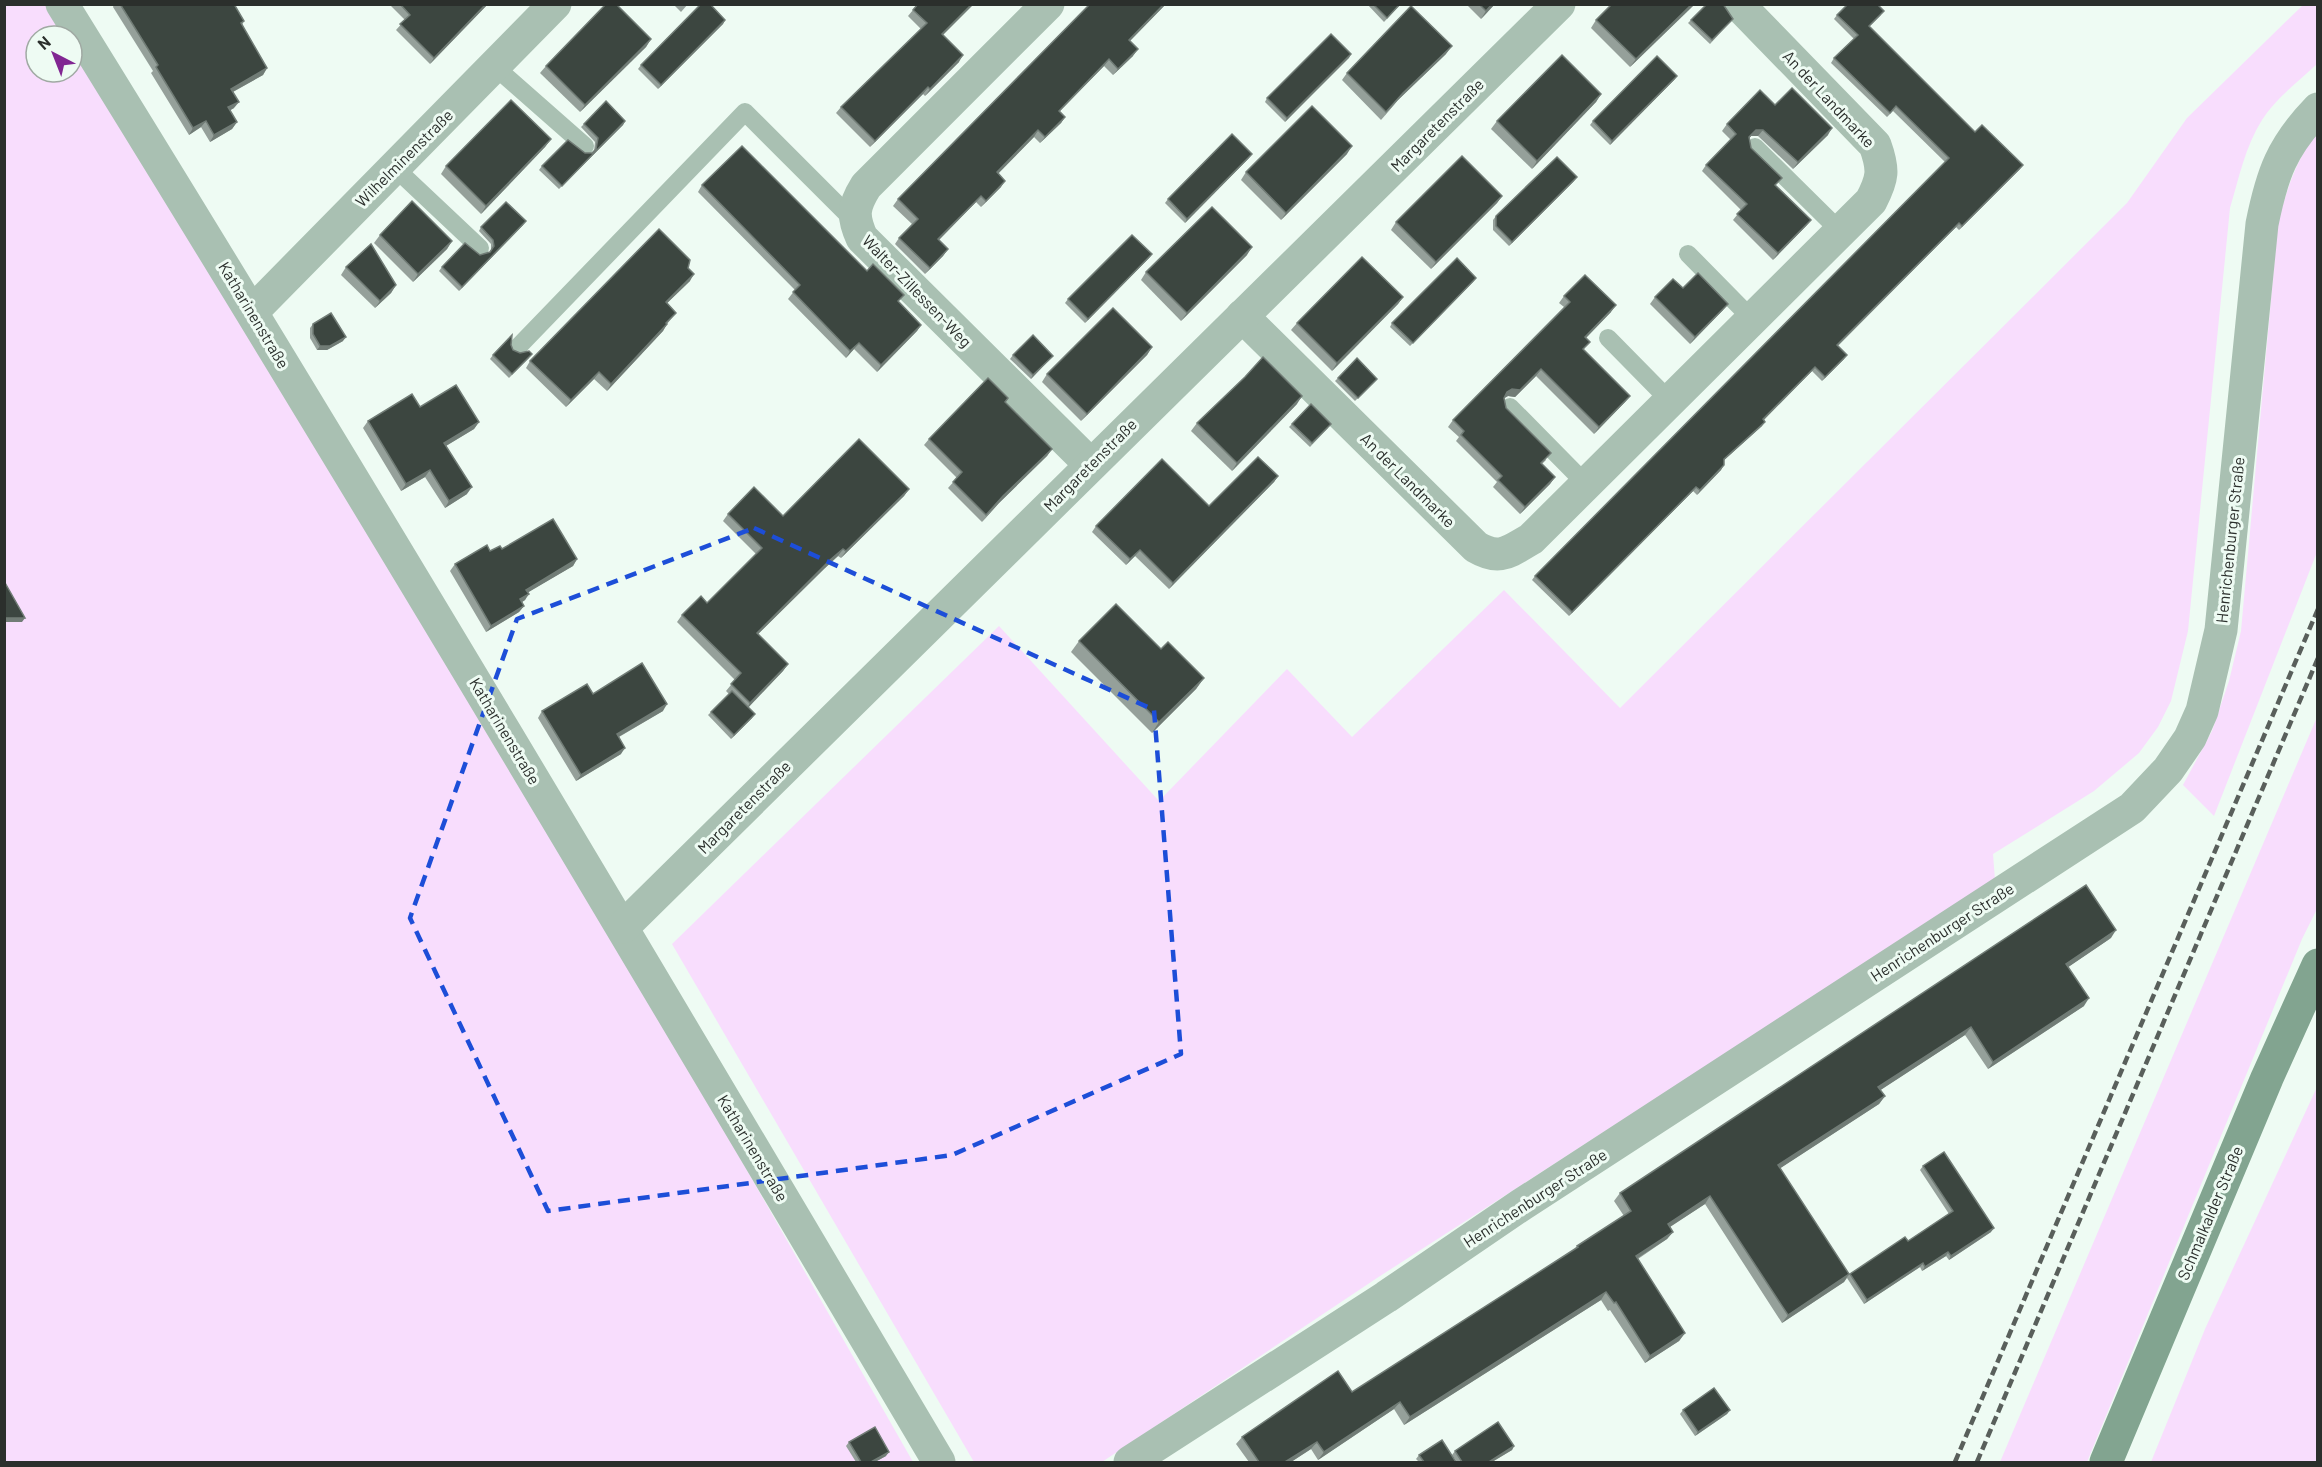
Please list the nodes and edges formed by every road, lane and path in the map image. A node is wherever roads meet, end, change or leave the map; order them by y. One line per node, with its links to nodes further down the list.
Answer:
1 (62, 4): 15 (street, Katharinenstraße)
2 (555, 4): 6 (street, Wilhelminenstraße)
3 (1048, 4): 11 (street, Walter-Zillessen-Weg)
4 (1559, 4): 16 (street, Margaretenstraße)
5 (1738, 4): 12 (street, An der Landmarke)
6 (494, 66): 8 (lane); 10 (street, Wilhelminenstraße)
7 (2318, 109): 27 (street, Henrichenburger Straße)
8 (585, 146)
9 (1755, 147): 12 (lane)
10 (394, 168): 13 (lane); 15 (street, Wilhelminenstraße)
11 (854, 221): 19 (lane); 22 (street, Walter-Zillessen-Weg)
12 (1840, 231): 17 (street, An der Landmarke)
13 (480, 248)
14 (1688, 254): 17 (lane)
15 (253, 311): 24 (street, Katharinenstraße)
16 (1242, 316): 22 (street, Margaretenstraße); 23 (street, An der Landmarke)
17 (1752, 319): 20 (street, An der Landmarke)
18 (1608, 338): 20 (lane)
19 (519, 346)
20 (1670, 401): 23 (street, An der Landmarke)
21 (1510, 407): 23 (lane)
22 (1091, 465): 24 (street, Margaretenstraße)
23 (1586, 484)
24 (622, 927): 26 (street, Katharinenstraße)
25 (2318, 965): 28 (main road, Schmalkalder Straße)
26 (939, 1462)
27 (1130, 1462)
28 (2106, 1462)

